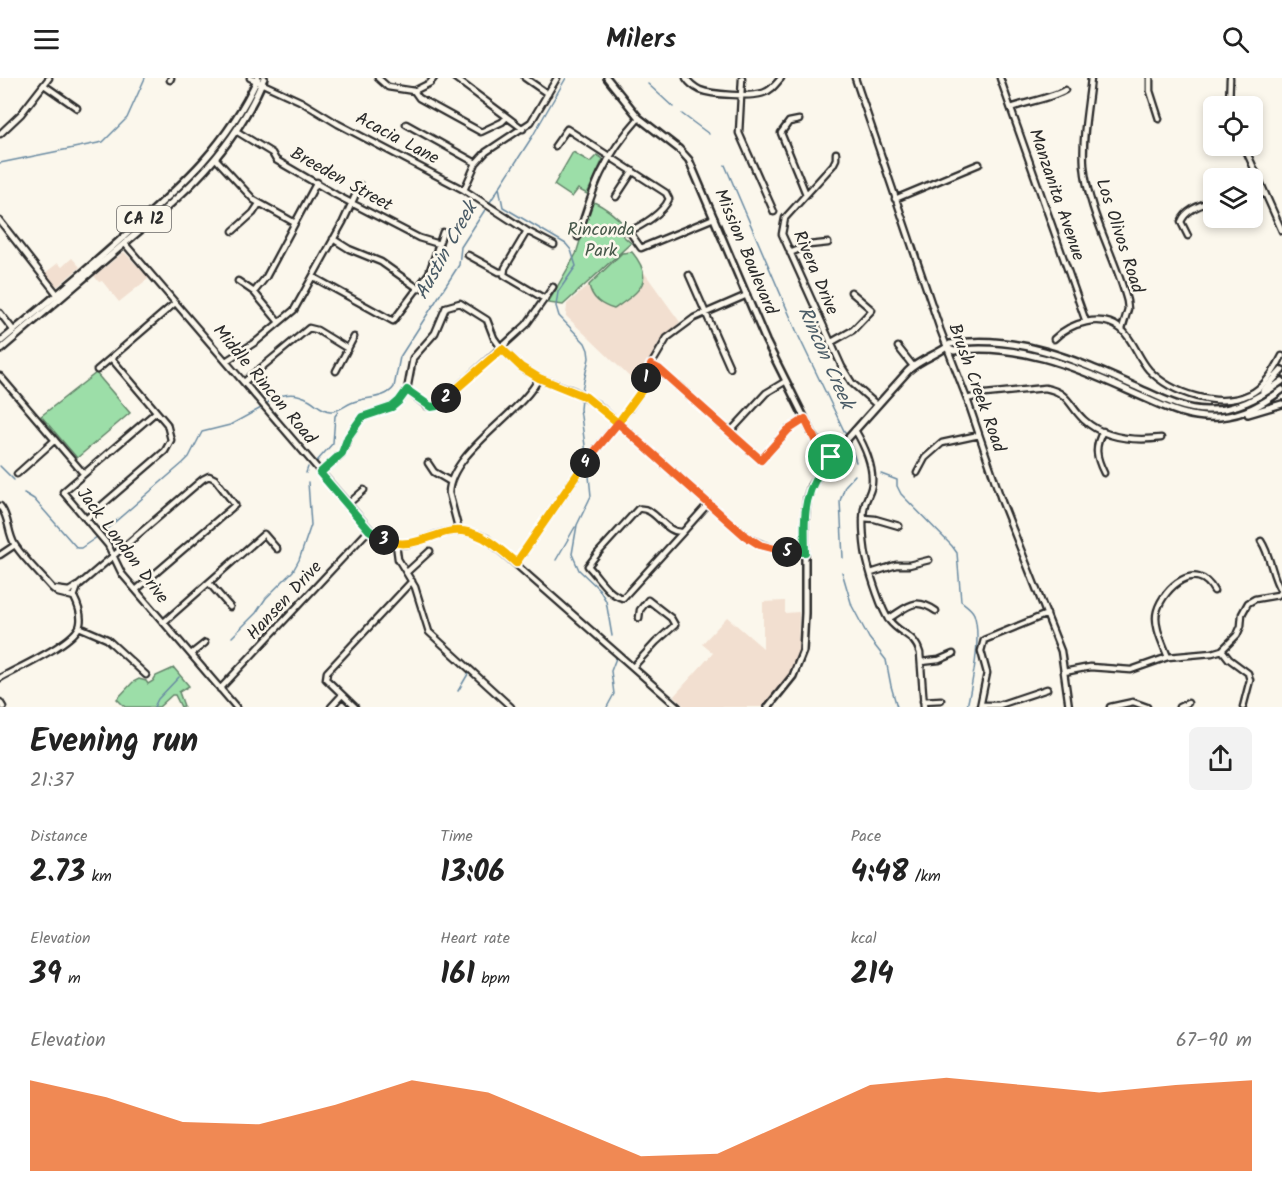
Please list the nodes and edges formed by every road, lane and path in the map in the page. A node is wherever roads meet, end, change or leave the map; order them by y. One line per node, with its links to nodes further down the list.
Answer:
1 (49, 78): 18 (street)
2 (250, 78): 17 (street, Acacia Lane)
3 (378, 78): 20 (street)
4 (434, 78): 20 (street)
5 (455, 78): 26 (street)
6 (525, 78): 21 (street)
7 (557, 78): 21 (street)
8 (607, 78): 27 (main road, Mission Boulevard)
9 (686, 78): 22 (street)
10 (742, 78): 22 (street)
11 (781, 78): 22 (street)
12 (855, 78): 48 (street, Brush Creek Road)
13 (1000, 78): 25 (street, Manzanita Avenue)
14 (1091, 78): 85 (street, Los Olivos Road)
15 (1150, 78): 28 (street)
16 (1230, 78): 23 (street)
17 (260, 80): 32 (main road, CA 12); 44 (street, Acacia Lane); 63 (main road, CA 12)
18 (44, 85): 24 (street); 33 (street)
19 (1065, 90): 25 (street)
20 (414, 91): 26 (street)
21 (548, 94): 31 (street)
22 (742, 94): 52 (street)
23 (1229, 96)
24 (77, 108)
25 (1011, 108): 84 (street, Manzanita Avenue)
26 (507, 117): 31 (street)
27 (639, 118): 36 (street); 53 (main road, Mission Boulevard)
28 (1159, 119)
29 (799, 120): 46 (street)
30 (406, 124): 39 (street)
31 (523, 129): 39 (street)
32 (236, 131): 38 (main road, CA 12); 42 (street, Breeden Street)
33 (0, 134)
34 (555, 146): 36 (street)
35 (836, 153): 46 (street, Rivera Drive)
36 (610, 155): 41 (street); 61 (street)
37 (1248, 156): 45 (street)
38 (216, 159): 50 (street); 63 (main road, CA 12)
39 (476, 163): 44 (street)
40 (979, 164): 48 (street)
41 (633, 171): 47 (street); 53 (street)
42 (317, 182): 49 (street, Breeden Street); 55 (street)
43 (360, 185): 49 (street)
44 (464, 190): 57 (street, Acacia Lane)
45 (1264, 193): 58 (street)
46 (806, 194): 67 (street, Rivera Drive)
47 (616, 197)
48 (895, 199): 92 (street, Brush Creek Road)
49 (352, 202): 62 (street); 65 (street, Breeden Street)
50 (259, 204): 55 (street); 56 (street)
51 (1203, 204): 60 (street)
52 (774, 212)
53 (714, 218): 78 (main road, Mission Boulevard)
54 (0, 221): 77 (street)
55 (296, 223): 75 (street)
56 (233, 231)
57 (527, 231): 66 (street, Acacia Lane); 69 (street)
58 (1282, 231)
59 (444, 232): 65 (street)
60 (1188, 236)
61 (578, 237)
62 (333, 239): 71 (street); 74 (street)
63 (123, 242): 77 (main road, CA 12); 80 (street, Middle Rincon Road); 95 (main road, CA 12)
64 (828, 243): 67 (street)
65 (439, 244): 74 (street)
66 (554, 244)
67 (790, 253): 90 (street, Rivera Drive)
68 (468, 255): 69 (street)
69 (504, 272): 79 (street)
70 (689, 275): 81 (street)
71 (313, 277): 74 (street); 83 (street)
72 (238, 281): 75 (street)
73 (553, 287): 79 (street)
74 (419, 289)
75 (254, 292): 83 (street)
76 (851, 292): 90 (street)
77 (57, 294): 86 (main road, CA 12)
78 (747, 295): 81 (street); 107 (main road, Mission Boulevard)
79 (545, 299): 94 (street)
80 (175, 303): 97 (street); 98 (street, Middle Rincon Road)
81 (706, 312): 99 (street); 101 (street)
82 (0, 313): 86 (street)
83 (279, 322): 98 (street)
84 (1086, 322): 85 (street); 88 (street)
85 (1122, 329): 96 (street)
86 (14, 331): 89 (main road, CA 12)
87 (354, 337): 93 (street)
88 (1054, 339)
89 (0, 342)
90 (830, 343): 115 (street, Rivera Drive)
91 (898, 347): 100 (street)
92 (947, 348): 100 (main road); 112 (street, Brush Creek Road); 113 (main road); 117 (main road)
93 (348, 349): 104 (street); 109 (street)
94 (502, 349): 106 (street); 110 (street); 110 (street)
95 (0, 350)
96 (1282, 356)
97 (111, 358): 102 (street); 116 (street)
98 (226, 361): 109 (street, Middle Rincon Road)
99 (651, 365): 119 (street); 120 (street)
100 (913, 366): 115 (main road)
101 (730, 368)
102 (97, 370)
103 (1282, 370): 113 (main road)
104 (336, 371)
105 (0, 376): 125 (street, Jack London Drive)
106 (539, 378): 119 (street); 133 (street)
107 (786, 381): 118 (main road, Mission Boulevard); 120 (street)
108 (1282, 381): 113 (main road)
109 (244, 382): 129 (street, Middle Rincon Road)
110 (407, 390): 129 (street)
111 (1282, 390): 117 (main road)
112 (967, 399): 122 (street); 123 (street, Brush Creek Road)
113 (1249, 402)
114 (1282, 404): 117 (main road)
115 (877, 405): 121 (main road)
116 (156, 412): 128 (street); 138 (street)
117 (1228, 416)
118 (805, 419): 120 (street); 126 (main road, Mission Boulevard)
119 (618, 423): 135 (street); 153 (street)
120 (730, 432)
121 (853, 432): 126 (main road); 139 (street)
122 (1103, 432): 124 (street); 131 (street)
123 (979, 435): 130 (street); 165 (street, Brush Creek Road)
124 (1161, 438)
125 (55, 440): 128 (street, Jack London Drive); 132 (street)
126 (831, 457): 149 (main road)
127 (428, 463): 133 (street)
128 (83, 473): 138 (street, Jack London Drive)
129 (320, 473): 136 (street, Middle Rincon Road)
130 (917, 473)
131 (1104, 473)
132 (17, 474)
133 (451, 482): 142 (street)
134 (364, 490): 136 (street)
135 (708, 504): 143 (street); 149 (street)
136 (347, 505): 141 (street, Middle Rincon Road)
137 (0, 506): 146 (street)
138 (86, 519): 151 (street, Jack London Drive)
139 (863, 519): 140 (street); 155 (street)
140 (899, 526)
141 (369, 530): 145 (street, Middle Rincon Road); 180 (street, Hansen Drive)
142 (459, 531): 145 (street); 153 (street)
143 (683, 532): 143 (street)
144 (1261, 541): 171 (street)
145 (396, 544): 154 (street)
146 (15, 545): 150 (street); 159 (street)
147 (277, 549): 157 (street)
148 (430, 551): 154 (street)
149 (805, 552): 194 (main road)
150 (0, 555)
151 (113, 557): 158 (street); 160 (street, Jack London Drive); 160 (street)
152 (929, 560): 155 (street)
153 (516, 563): 176 (street)
154 (406, 572): 156 (street)
155 (871, 573): 167 (street)
156 (412, 581): 182 (street); 193 (street)
157 (209, 584): 163 (street); 168 (street)
158 (78, 586): 159 (street); 162 (street)
159 (52, 588): 162 (street)
160 (136, 591): 168 (street, Jack London Drive)
161 (1214, 591): 174 (street)
162 (74, 597): 169 (street)
163 (230, 607)
164 (936, 611): 167 (street)
165 (1047, 614): 177 (street, Brush Creek Road); 188 (street)
166 (639, 618): 176 (street)
167 (888, 619): 175 (street)
168 (164, 622): 172 (street, Jack London Drive)
169 (79, 627): 178 (street); 179 (street)
170 (205, 643): 172 (street)
171 (1222, 650): 174 (street); 199 (street)
172 (191, 654): 180 (street, Jack London Drive)
173 (953, 654): 175 (street)
174 (1168, 657): 177 (street)
175 (921, 662): 186 (street)
176 (633, 667): 187 (street)
177 (1064, 672): 195 (street, Brush Creek Road)
178 (146, 675)
179 (0, 678)
180 (220, 689): 190 (street, Jack London Drive)
181 (1047, 689): 188 (street)
182 (342, 695): 191 (street); 192 (street)
183 (941, 700): 186 (street)
184 (0, 702): 189 (street)
185 (1188, 703): 198 (street)
186 (923, 704)
187 (674, 706)
188 (980, 706)
189 (3, 707)
190 (236, 707)
191 (331, 707)
192 (355, 707)
193 (511, 707)
194 (768, 707)
195 (1069, 707)
196 (1110, 707): 197 (street)
197 (1147, 707)
198 (1179, 707)
199 (1243, 707)

